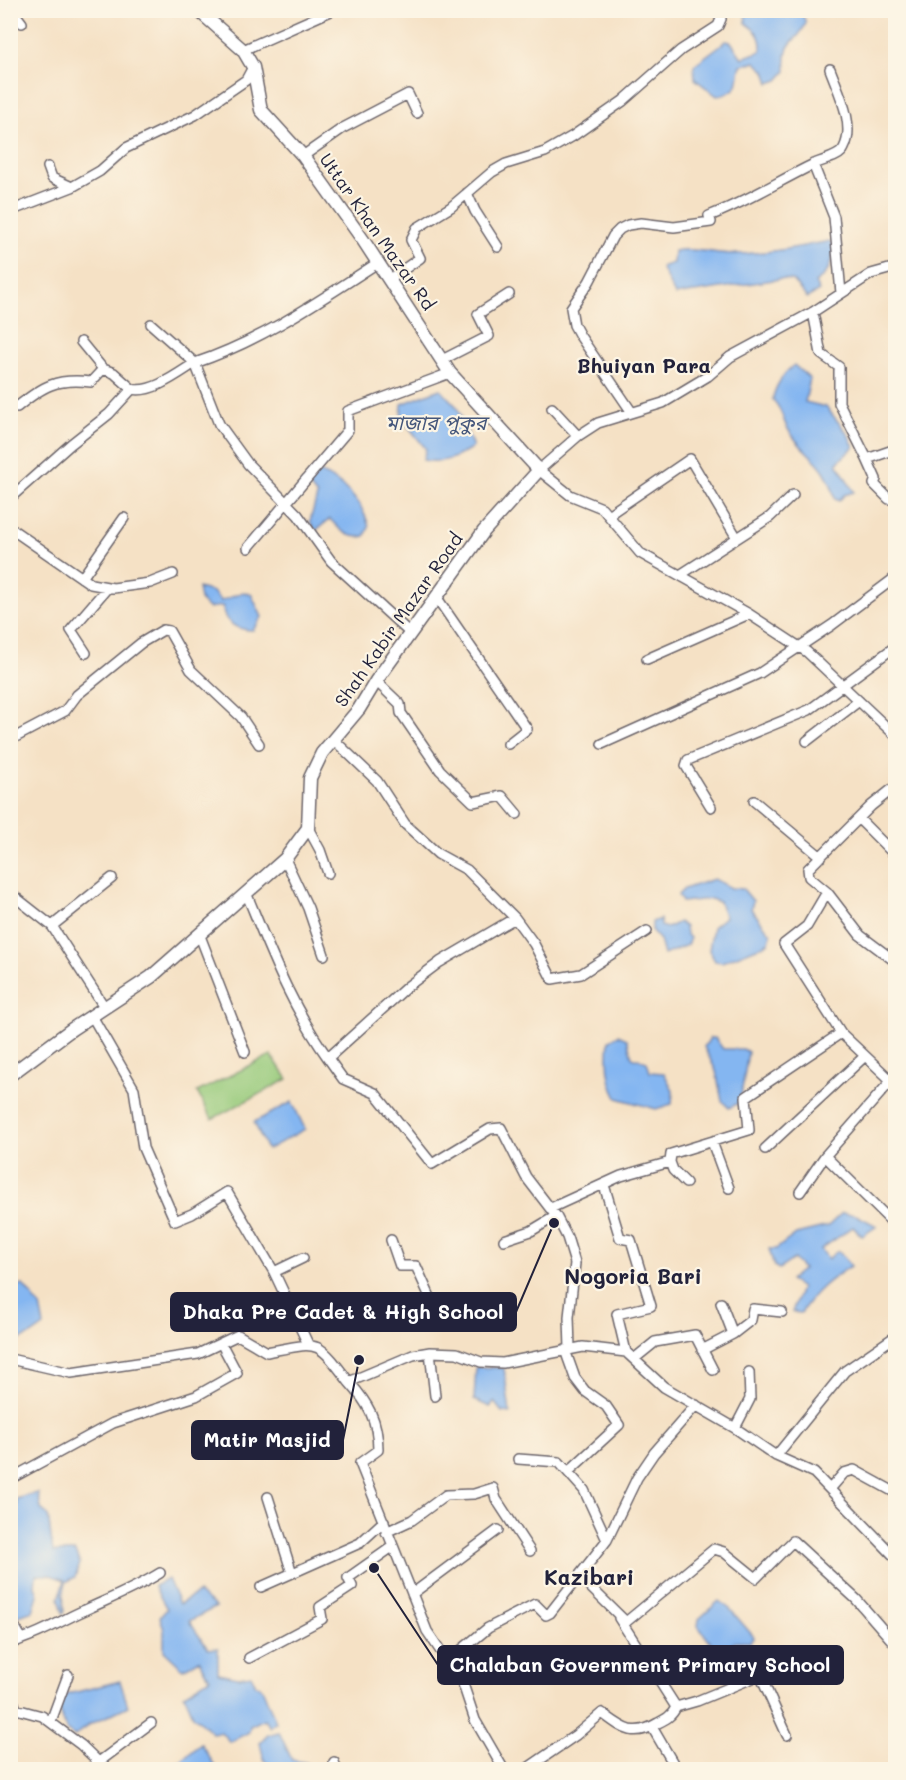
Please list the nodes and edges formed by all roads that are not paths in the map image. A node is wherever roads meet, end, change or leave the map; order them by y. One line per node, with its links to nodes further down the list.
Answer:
1 (12, 10): 6 (street)
2 (198, 10): 7 (main road, Uttar Khan Mazar Rd)
3 (333, 10): 5 (street)
4 (716, 10): 15 (street)
5 (316, 14): 7 (street)
6 (22, 23)
7 (243, 50): 8 (main road, Uttar Khan Mazar Rd)
8 (254, 67): 11 (main road, Uttar Khan Mazar Rd); 14 (street)
9 (830, 69): 12 (street)
10 (417, 113): 11 (street)
11 (303, 156): 18 (main road, Uttar Khan Mazar Rd)
12 (813, 164): 21 (street); 33 (street)
13 (48, 167): 14 (street)
14 (72, 187): 16 (street)
15 (467, 193): 17 (street); 20 (street)
16 (10, 211)
17 (498, 247)
18 (379, 262): 20 (main road, Uttar Khan Mazar Rd); 27 (street)
19 (895, 267): 21 (street, Shah Kabir Mazar Road)
20 (390, 279): 26 (main road, Uttar Khan Mazar Rd)
21 (841, 293): 23 (street, Shah Kabir Mazar Road)
22 (509, 294): 26 (street)
23 (813, 312): 33 (street, Shah Kabir Mazar Road); 36 (street)
24 (151, 324): 27 (street)
25 (81, 342): 28 (street)
26 (442, 360): 29 (main road, Uttar Khan Mazar Rd)
27 (195, 363): 30 (street); 41 (street)
28 (103, 369): 30 (street); 31 (street)
29 (450, 373): 37 (main road, Uttar Khan Mazar Rd); 41 (street)
30 (132, 389): 39 (street)
31 (10, 407)
32 (552, 408): 34 (street)
33 (632, 411): 34 (street, Shah Kabir Mazar Road)
34 (578, 436): 37 (street, Shah Kabir Mazar Road)
35 (896, 449): 36 (street)
36 (867, 459): 40 (street)
37 (539, 470): 42 (street); 52 (main road, Shah Kabir Mazar Road)
38 (793, 495): 45 (street)
39 (10, 498)
40 (889, 499)
41 (285, 501): 46 (street); 54 (street)
42 (608, 515): 45 (street); 48 (street)
43 (124, 518): 50 (street)
44 (10, 528): 50 (street)
45 (737, 538): 48 (street)
46 (248, 548)
47 (173, 574): 51 (street)
48 (680, 575): 53 (street)
49 (896, 577): 56 (street)
50 (82, 579): 51 (street)
51 (108, 587): 57 (street)
52 (437, 598): 54 (main road, Shah Kabir Mazar Road); 68 (street)
53 (749, 614): 56 (street); 58 (street)
54 (410, 633): 59 (main road, Shah Kabir Mazar Road)
55 (896, 646): 60 (street)
56 (800, 647): 60 (street); 69 (street)
57 (86, 653)
58 (647, 659)
59 (376, 681): 65 (main road, Shah Kabir Mazar Road); 73 (street)
60 (843, 685): 61 (street); 72 (street)
61 (859, 701): 62 (street); 66 (street)
62 (892, 725): 63 (street)
63 (896, 736)
64 (10, 740): 67 (street)
65 (334, 740): 75 (main road, Shah Kabir Mazar Road); 84 (street)
66 (807, 741)
67 (259, 744)
68 (508, 744)
69 (602, 744)
70 (896, 786): 74 (street)
71 (754, 801): 77 (street)
72 (711, 807)
73 (517, 814)
74 (859, 819): 76 (street); 77 (street)
75 (308, 828): 78 (main road); 79 (street)
76 (896, 856)
77 (821, 857): 81 (street)
78 (285, 859): 83 (main road); 88 (street)
79 (328, 873)
80 (112, 878): 85 (street)
81 (827, 892): 89 (street); 92 (street)
82 (10, 893): 85 (street)
83 (247, 895): 87 (main road); 95 (street)
84 (515, 918): 86 (street); 95 (street)
85 (52, 926): 90 (street)
86 (647, 931)
87 (200, 936): 90 (main road); 93 (street)
88 (324, 955)
89 (892, 959)
90 (105, 1008): 91 (main road)
91 (92, 1016): 96 (main road); 111 (street)
92 (842, 1033): 94 (street); 98 (street)
93 (245, 1052)
94 (866, 1056): 97 (street); 99 (street)
95 (328, 1058): 106 (street)
96 (10, 1075)
97 (893, 1083): 100 (street)
98 (712, 1142): 101 (street); 104 (street)
99 (765, 1149)
100 (825, 1156): 105 (street); 107 (street)
101 (670, 1162): 102 (street); 103 (street)
102 (686, 1183)
103 (604, 1185): 106 (street); 122 (street)
104 (729, 1188)
105 (800, 1192)
106 (553, 1212): 109 (street); 119 (street)
107 (896, 1226)
108 (391, 1240): 114 (street)
109 (504, 1240)
110 (303, 1258): 111 (street)
111 (274, 1272): 118 (street)
112 (721, 1303): 115 (street)
113 (782, 1312): 115 (street)
114 (440, 1319)
115 (733, 1334): 120 (street)
116 (896, 1336): 131 (street)
117 (221, 1343): 118 (street); 123 (street); 134 (street)
118 (308, 1344): 127 (street)
119 (568, 1349): 121 (street); 122 (street); 133 (street)
120 (702, 1350): 124 (street); 125 (street)
121 (430, 1352): 127 (street); 128 (street)
122 (626, 1352): 124 (street)
123 (10, 1359)
124 (634, 1359): 129 (street)
125 (713, 1370)
126 (749, 1372): 130 (street)
127 (349, 1382): 138 (street)
128 (435, 1396)
129 (696, 1405): 130 (street); 141 (street)
130 (735, 1428): 131 (street)
131 (776, 1456): 135 (street)
132 (518, 1459): 133 (street)
133 (568, 1472): 141 (street)
134 (10, 1479)
135 (830, 1489): 136 (street); 144 (street)
136 (896, 1494)
137 (268, 1497): 146 (street)
138 (384, 1521): 140 (street); 146 (street)
139 (498, 1530): 149 (street)
140 (386, 1532): 142 (street); 143 (street)
141 (607, 1540): 147 (street)
142 (392, 1547): 149 (street); 155 (street)
143 (530, 1551)
144 (896, 1558)
145 (160, 1573): 152 (street)
146 (292, 1573): 148 (street)
147 (579, 1576): 150 (street); 156 (street)
148 (261, 1587)
149 (411, 1594): 156 (street)
150 (615, 1612): 154 (street); 159 (street)
151 (10, 1619): 152 (street)
152 (22, 1639): 153 (street)
153 (10, 1644)
154 (896, 1645)
155 (249, 1658)
156 (448, 1661): 166 (street)
157 (68, 1675): 160 (street)
158 (10, 1693): 160 (street)
159 (676, 1707): 162 (street); 163 (street)
160 (51, 1721): 164 (street)
161 (151, 1723): 164 (street)
162 (652, 1727): 167 (street); 168 (street)
163 (787, 1735)
164 (104, 1766): 165 (street)
165 (88, 1770)
166 (504, 1770)
167 (525, 1770)
168 (677, 1770)

